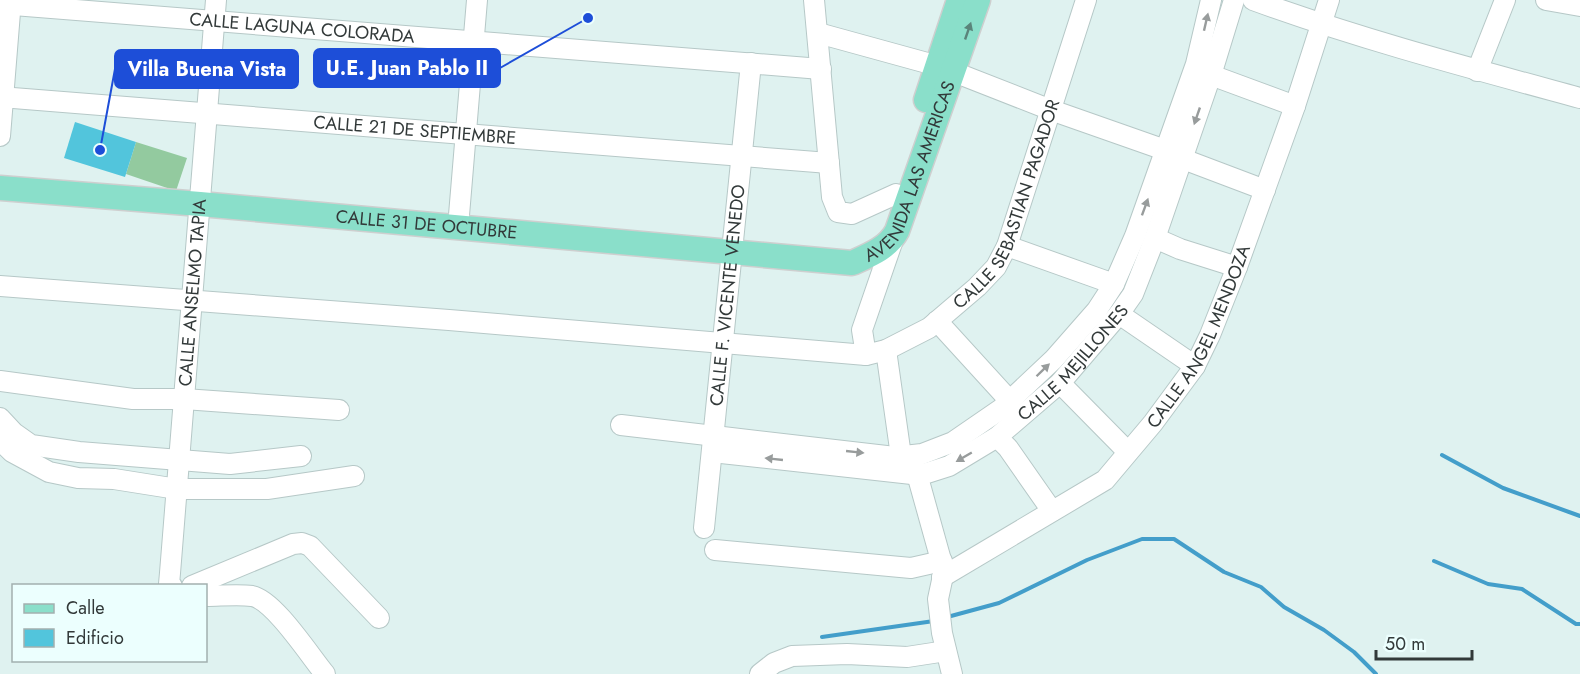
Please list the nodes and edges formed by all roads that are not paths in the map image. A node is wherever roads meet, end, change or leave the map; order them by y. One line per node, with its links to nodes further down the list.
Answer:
1 (216, 0): 15 (street, CALLE ANSELMO TAPIA)
2 (477, 0): 18 (street)
3 (814, 0): 17 (street)
4 (959, 0): 21 (main road, AVENIDA LAS AMERICAS)
5 (978, 0): 21 (main road, AVENIDA LAS AMERICAS, one-way to 5)
6 (1086, 0): 27 (street, CALLE SEBASTIAN PAGADOR)
7 (1211, 0): 31 (street, CALLE MEJILLONES, one-way to 7)
8 (1234, 0): 23 (street, CALLE MEJILLONES)
9 (1253, 0): 16 (street)
10 (1329, 0): 16 (street, CALLE ANGEL MENDOZA)
11 (1504, 0): 22 (street)
12 (1546, 0): 14 (street)
13 (7, 3): 15 (street, CALLE LAGUNA COLORADA); 25 (street)
14 (1580, 6)
15 (214, 21): 18 (street, CALLE LAGUNA COLORADA); 28 (street, CALLE ANSELMO TAPIA)
16 (1322, 25): 22 (street); 26 (street, CALLE ANGEL MENDOZA)
17 (818, 33): 20 (street); 21 (street)
18 (473, 42): 19 (street, CALLE LAGUNA COLORADA); 29 (street)
19 (751, 63): 20 (street, CALLE LAGUNA COLORADA); 32 (street, CALLE F. VICENTE VENEDO)
20 (821, 69): 33 (street)
21 (946, 69): 27 (street); 36 (main road, AVENIDA LAS AMERICAS); 40 (main road, AVENIDA LAS AMERICAS)
22 (1477, 71): 24 (street)
23 (1211, 75): 26 (street); 31 (street, CALLE MEJILLONES, one-way to 31)
24 (1580, 97)
25 (1, 98): 28 (street, CALLE 21 DE SEPTIEMBRE); 30 (street)
26 (1295, 106): 35 (street, CALLE ANGEL MENDOZA)
27 (1051, 110): 31 (street); 41 (street, CALLE SEBASTIAN PAGADOR)
28 (207, 114): 29 (street, CALLE 21 DE SEPTIEMBRE); 37 (street, CALLE ANSELMO TAPIA)
29 (466, 135): 32 (street, CALLE 21 DE SEPTIEMBRE); 38 (street)
30 (0, 136)
31 (1174, 155): 35 (street); 39 (street, CALLE MEJILLONES); 45 (street, CALLE MEJILLONES, one-way to 31)
32 (741, 157): 33 (street, CALLE 21 DE SEPTIEMBRE); 42 (street, CALLE F. VICENTE VENEDO)
33 (829, 164): 36 (street)
34 (0, 188): 37 (main road, CALLE 31 DE OCTUBRE)
35 (1265, 190): 44 (street, CALLE ANGEL MENDOZA)
36 (896, 194): 43 (main road, AVENIDA LAS AMERICAS)
37 (200, 204): 38 (main road, CALLE 31 DE OCTUBRE); 47 (street, CALLE ANSELMO TAPIA)
38 (459, 227): 42 (main road, CALLE 31 DE OCTUBRE)
39 (1155, 238): 44 (street); 48 (street, CALLE MEJILLONES)
40 (892, 240): 43 (main road, AVENIDA LAS AMERICAS); 52 (street)
41 (1007, 246): 45 (street); 49 (street, CALLE SEBASTIAN PAGADOR)
42 (732, 252): 43 (main road, CALLE 31 DE OCTUBRE); 50 (street, CALLE F. VICENTE VENEDO)
43 (852, 263)
44 (1238, 267): 53 (street, CALLE ANGEL MENDOZA)
45 (1114, 284): 57 (street, CALLE MEJILLONES, one-way to 45)
46 (0, 286): 47 (street, CALLE SEBASTIAN PAGADOR)
47 (192, 302): 50 (street, CALLE SEBASTIAN PAGADOR); 56 (street, CALLE ANSELMO TAPIA)
48 (1119, 314): 53 (street); 55 (street, CALLE MEJILLONES)
49 (937, 321): 51 (street, CALLE SEBASTIAN PAGADOR); 57 (street)
50 (723, 343): 52 (street, CALLE SEBASTIAN PAGADOR); 63 (street, CALLE F. VICENTE VENEDO)
51 (886, 350): 52 (street, CALLE SEBASTIAN PAGADOR); 66 (street)
52 (866, 355)
53 (1195, 366): 64 (street, CALLE ANGEL MENDOZA)
54 (0, 381): 56 (street)
55 (1060, 383): 61 (street, CALLE MEJILLONES); 64 (street)
56 (184, 399): 58 (street); 67 (street, CALLE ANSELMO TAPIA)
57 (1010, 401): 66 (street, CALLE MEJILLONES)
58 (339, 410)
59 (0, 418): 67 (street)
60 (621, 425): 63 (street)
61 (997, 437): 68 (street, CALLE MEJILLONES, one-way to 68); 71 (street)
62 (0, 440): 70 (street)
63 (712, 445): 66 (street, CALLE MEJILLONES, one-way to 66); 68 (street, CALLE MEJILLONES, one-way to 63); 72 (street, CALLE F. VICENTE VENEDO)
64 (1128, 452): 71 (street, CALLE ANGEL MENDOZA)
65 (302, 456): 67 (street)
66 (901, 456)
67 (179, 461): 70 (street, CALLE ANSELMO TAPIA)
68 (917, 474): 74 (street)
69 (354, 476): 70 (street)
70 (177, 489): 75 (street, CALLE ANSELMO TAPIA)
71 (1052, 511): 74 (street, CALLE ANGEL MENDOZA)
72 (704, 528)
73 (715, 550): 74 (street, CALLE ANGEL MENDOZA)
74 (942, 569): 79 (street)
75 (169, 584)
76 (194, 584): 78 (street)
77 (207, 596): 80 (street)
78 (379, 618)
79 (946, 651): 81 (street); 82 (street)
80 (324, 674)
81 (759, 674)
82 (952, 674)

